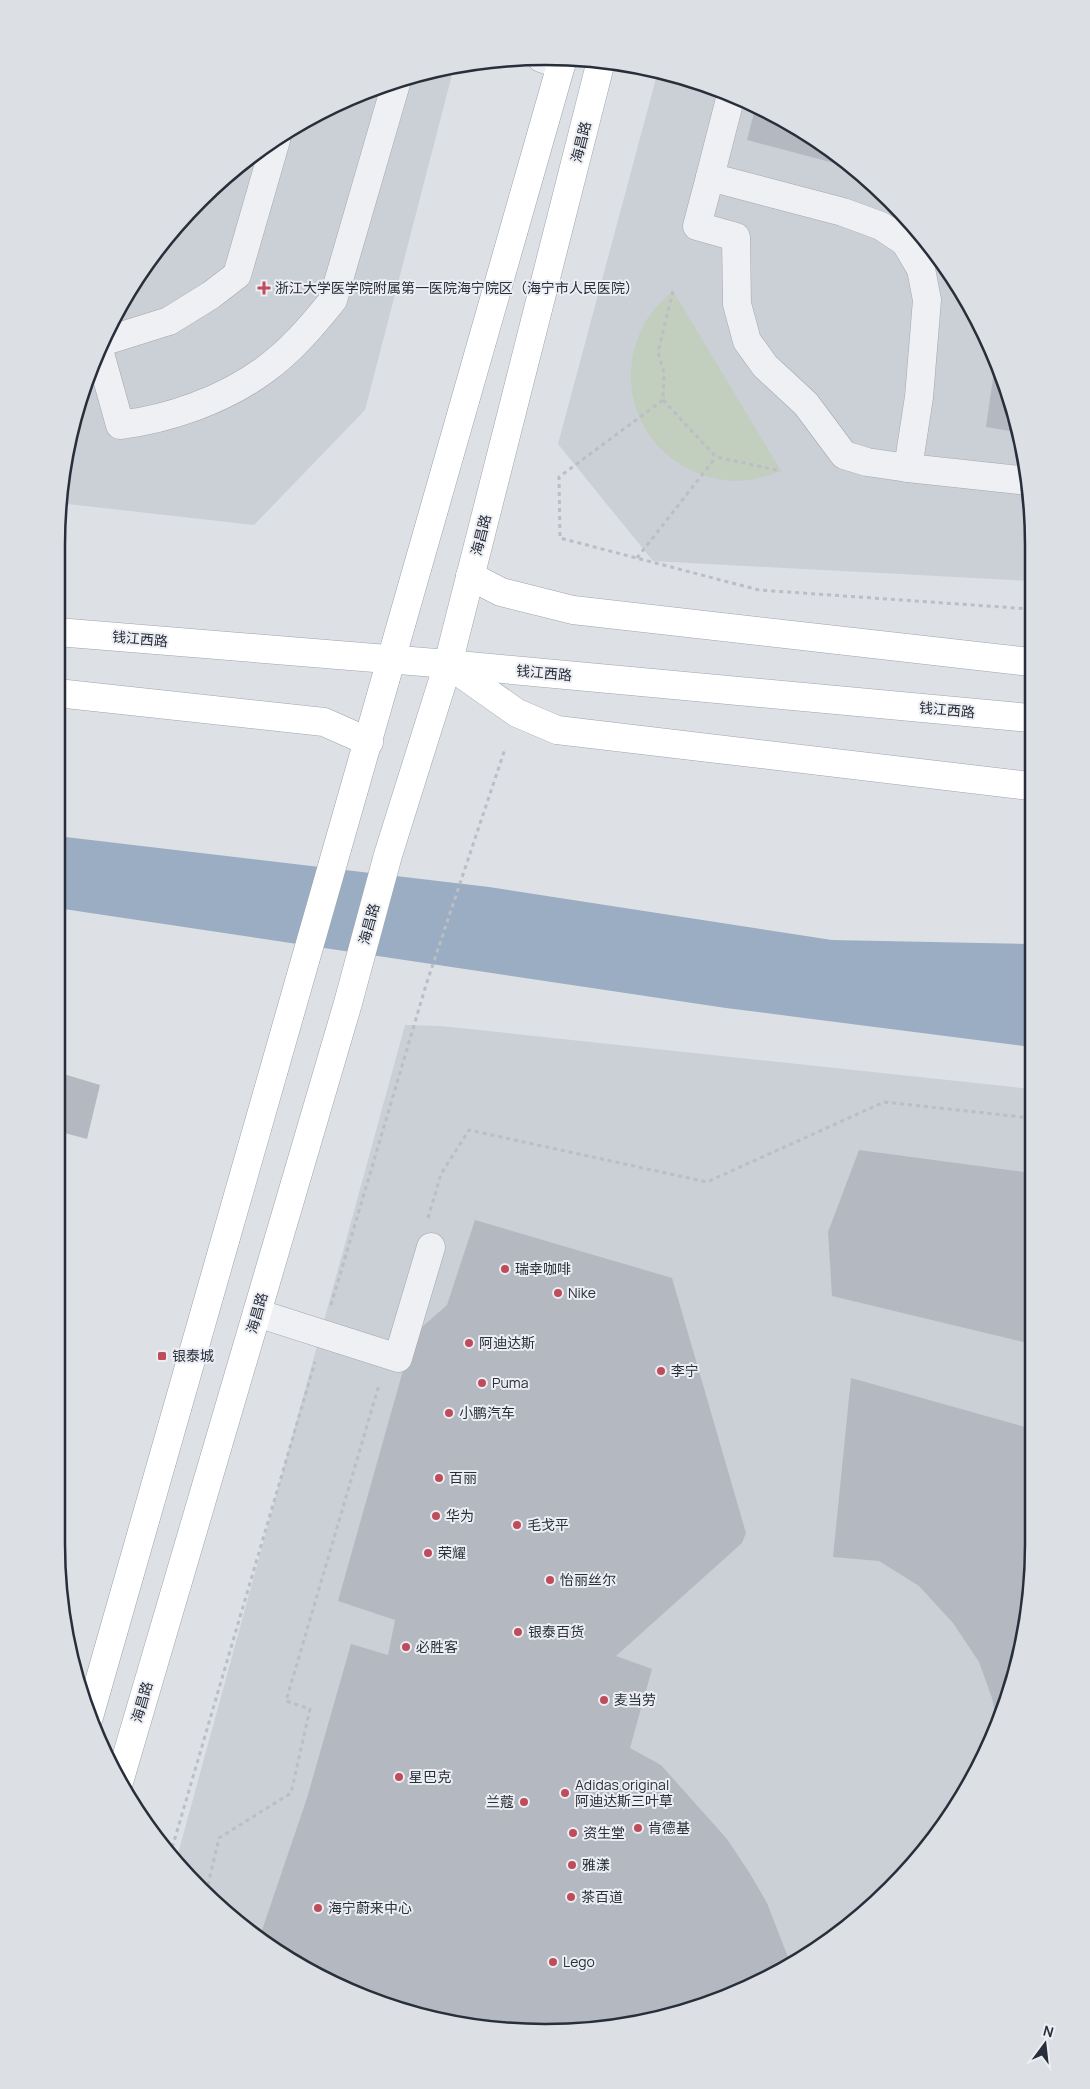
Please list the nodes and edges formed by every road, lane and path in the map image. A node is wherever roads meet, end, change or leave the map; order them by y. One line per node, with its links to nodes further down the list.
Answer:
1 (554, 65): 19 (main road)
2 (600, 68): 16 (main road, 海昌路)
3 (394, 89): 9 (street)
4 (729, 102): 6 (street)
5 (273, 149): 8 (street)
6 (710, 177): 12 (street); 12 (street)
7 (673, 291): 10 (path)
8 (112, 339)
9 (102, 361)
10 (663, 400): 11 (path); 15 (path)
11 (716, 457): 13 (path); 15 (path)
12 (908, 468): 14 (street)
13 (781, 471)
14 (1021, 480)
15 (637, 558): 17 (path)
16 (470, 576): 20 (main road); 21 (main road, 海昌路)
17 (1025, 609)
18 (65, 633): 19 (main road, 钱江西路)
19 (392, 661): 21 (main road, 钱江西路); 24 (main road)
20 (1025, 661)
21 (448, 664): 23 (main road, 钱江西路); 26 (main road); 29 (main road, 海昌路)
22 (65, 694): 24 (main road)
23 (1025, 718)
24 (369, 742): 32 (main road)
25 (506, 749): 30 (path)
26 (1025, 785)
27 (1025, 1117): 28 (path)
28 (429, 1234): 31 (street)
29 (257, 1313): 30 (street); 33 (main road, 海昌路)
30 (323, 1334): 31 (street); 34 (path)
31 (388, 1354): 35 (path)
32 (93, 1706)
33 (122, 1771)
34 (173, 1846)
35 (208, 1885)

